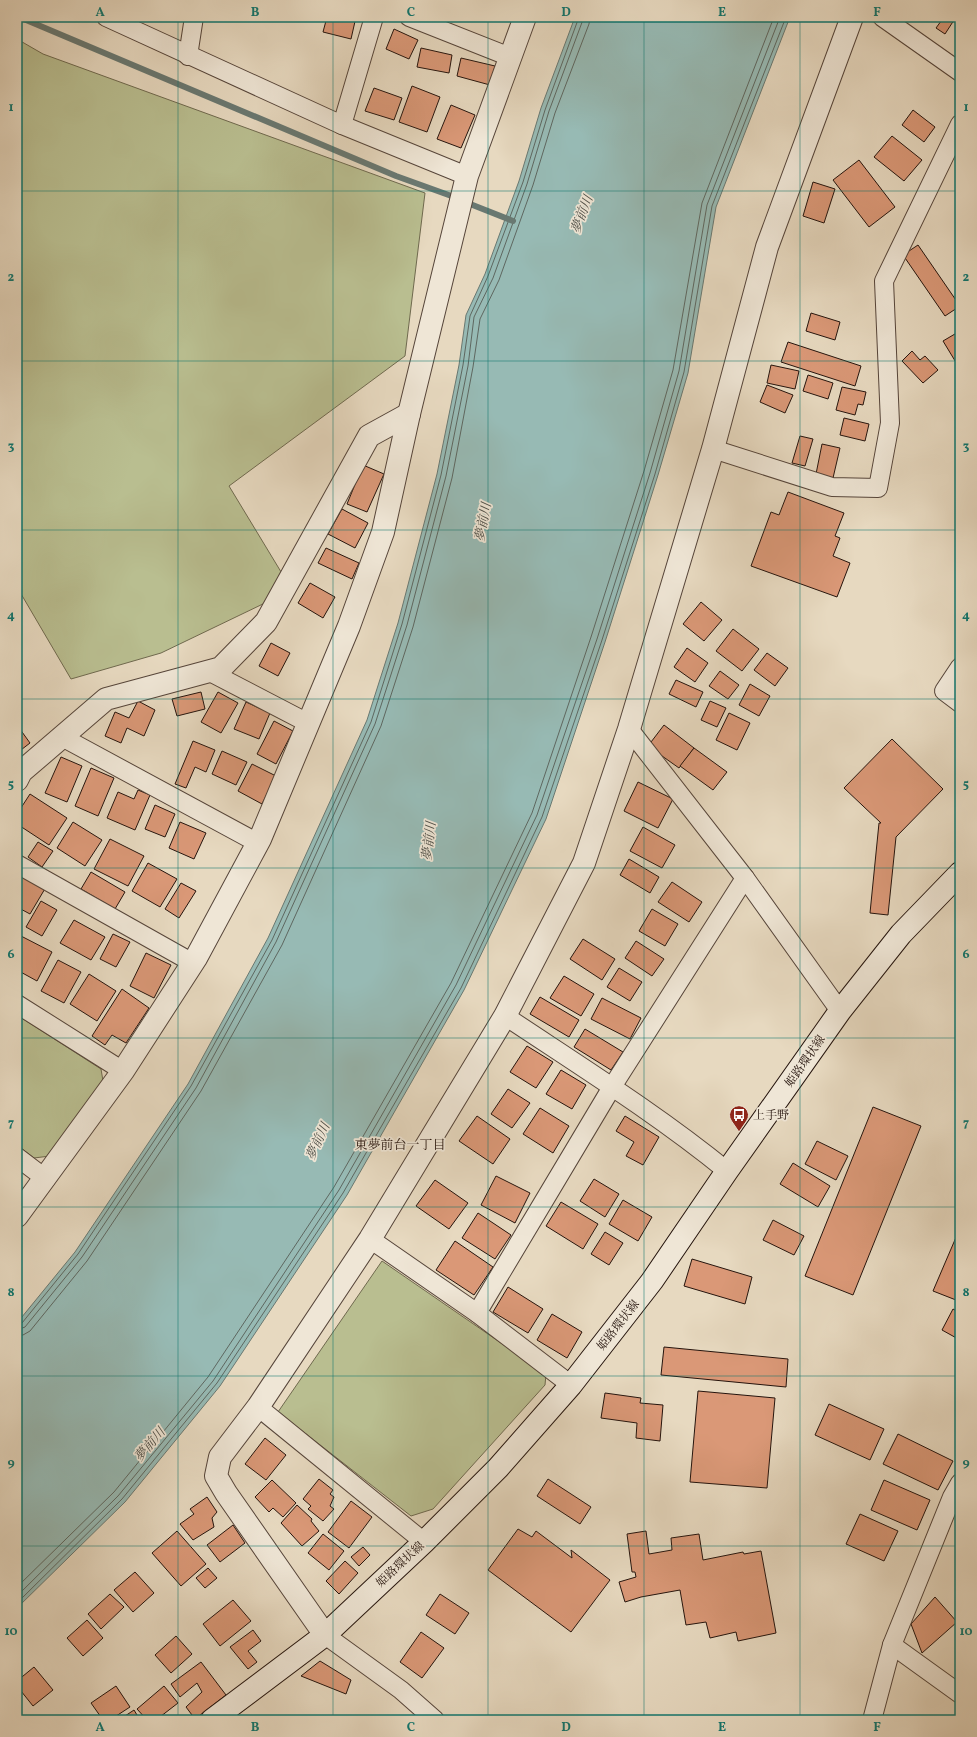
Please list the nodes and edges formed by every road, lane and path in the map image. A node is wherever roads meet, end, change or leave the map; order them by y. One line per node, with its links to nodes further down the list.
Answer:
1 (106, 17): 8 (street)
2 (194, 17): 8 (street)
3 (374, 17): 12 (street)
4 (409, 17): 9 (street)
5 (525, 17): 9 (street)
6 (852, 17): 15 (street)
7 (882, 17): 10 (street)
8 (188, 56): 12 (street)
9 (510, 57): 13 (street)
10 (960, 72)
11 (960, 124): 15 (street)
12 (342, 125): 13 (street)
13 (467, 176): 14 (street)
14 (409, 414): 17 (street); 19 (street)
15 (713, 449): 20 (street)
16 (960, 667): 18 (street)
17 (208, 671): 19 (street); 21 (street)
18 (960, 703)
19 (308, 723): 23 (street)
20 (629, 729): 26 (street); 30 (street)
21 (62, 737): 22 (street); 23 (street)
22 (17, 780)
23 (258, 843): 27 (street)
24 (17, 864): 27 (street)
25 (960, 873): 29 (street, 姫路環状線)
26 (745, 878): 29 (street); 32 (street)
27 (193, 963): 31 (street)
28 (17, 1004): 31 (street)
29 (840, 1010): 34 (street, 姫路環状線)
30 (505, 1016): 32 (street); 37 (street)
31 (123, 1071): 35 (street)
32 (612, 1087): 34 (street); 38 (street)
33 (17, 1157): 35 (street)
34 (727, 1172): 39 (street, 姫路環状線)
35 (46, 1179): 36 (street)
36 (17, 1216)
37 (370, 1239): 38 (street); 40 (street)
38 (477, 1313): 39 (street)
39 (571, 1385): 42 (street, 姫路環状線)
40 (258, 1407): 42 (street); 43 (street)
41 (960, 1483): 44 (street)
42 (424, 1542): 43 (street, 姫路環状線)
43 (325, 1634): 46 (street, 姫路環状線); 47 (street)
44 (892, 1645): 45 (street); 48 (street)
45 (960, 1694)
46 (212, 1720)
47 (435, 1720)
48 (872, 1720)

